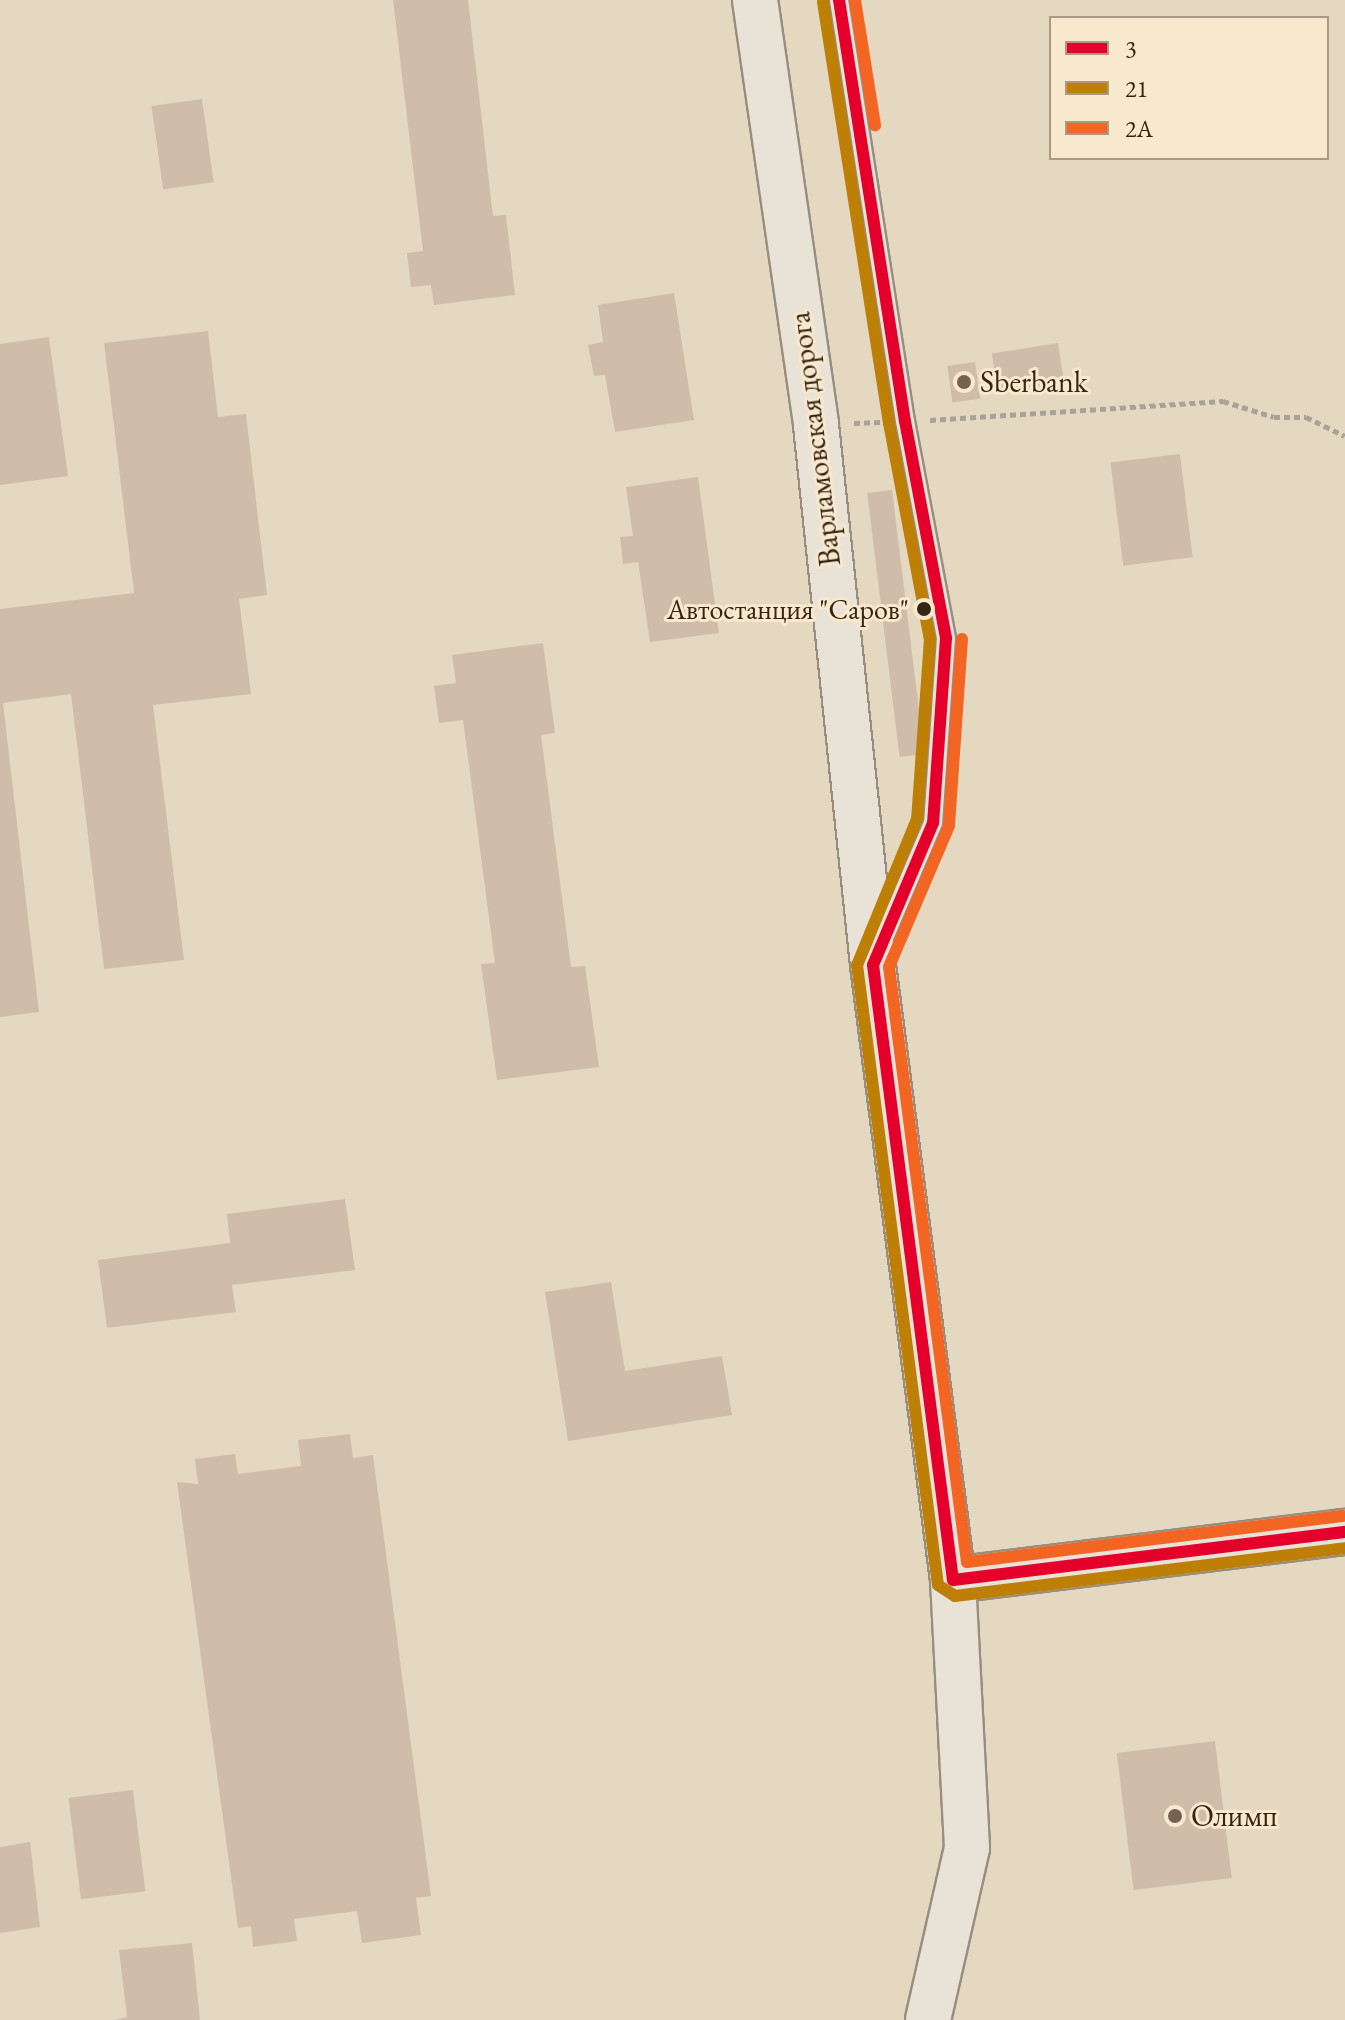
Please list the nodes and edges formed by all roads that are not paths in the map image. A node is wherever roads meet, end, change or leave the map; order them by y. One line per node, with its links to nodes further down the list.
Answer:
1 (755, 0): 3 (street, Варламовская дорога)
2 (839, 0): 3 (lane)
3 (873, 965): 5 (street, Варламовская дорога)
4 (1345, 1532): 5 (street)
5 (953, 1580): 6 (street, Варламовская дорога)
6 (928, 2020)

